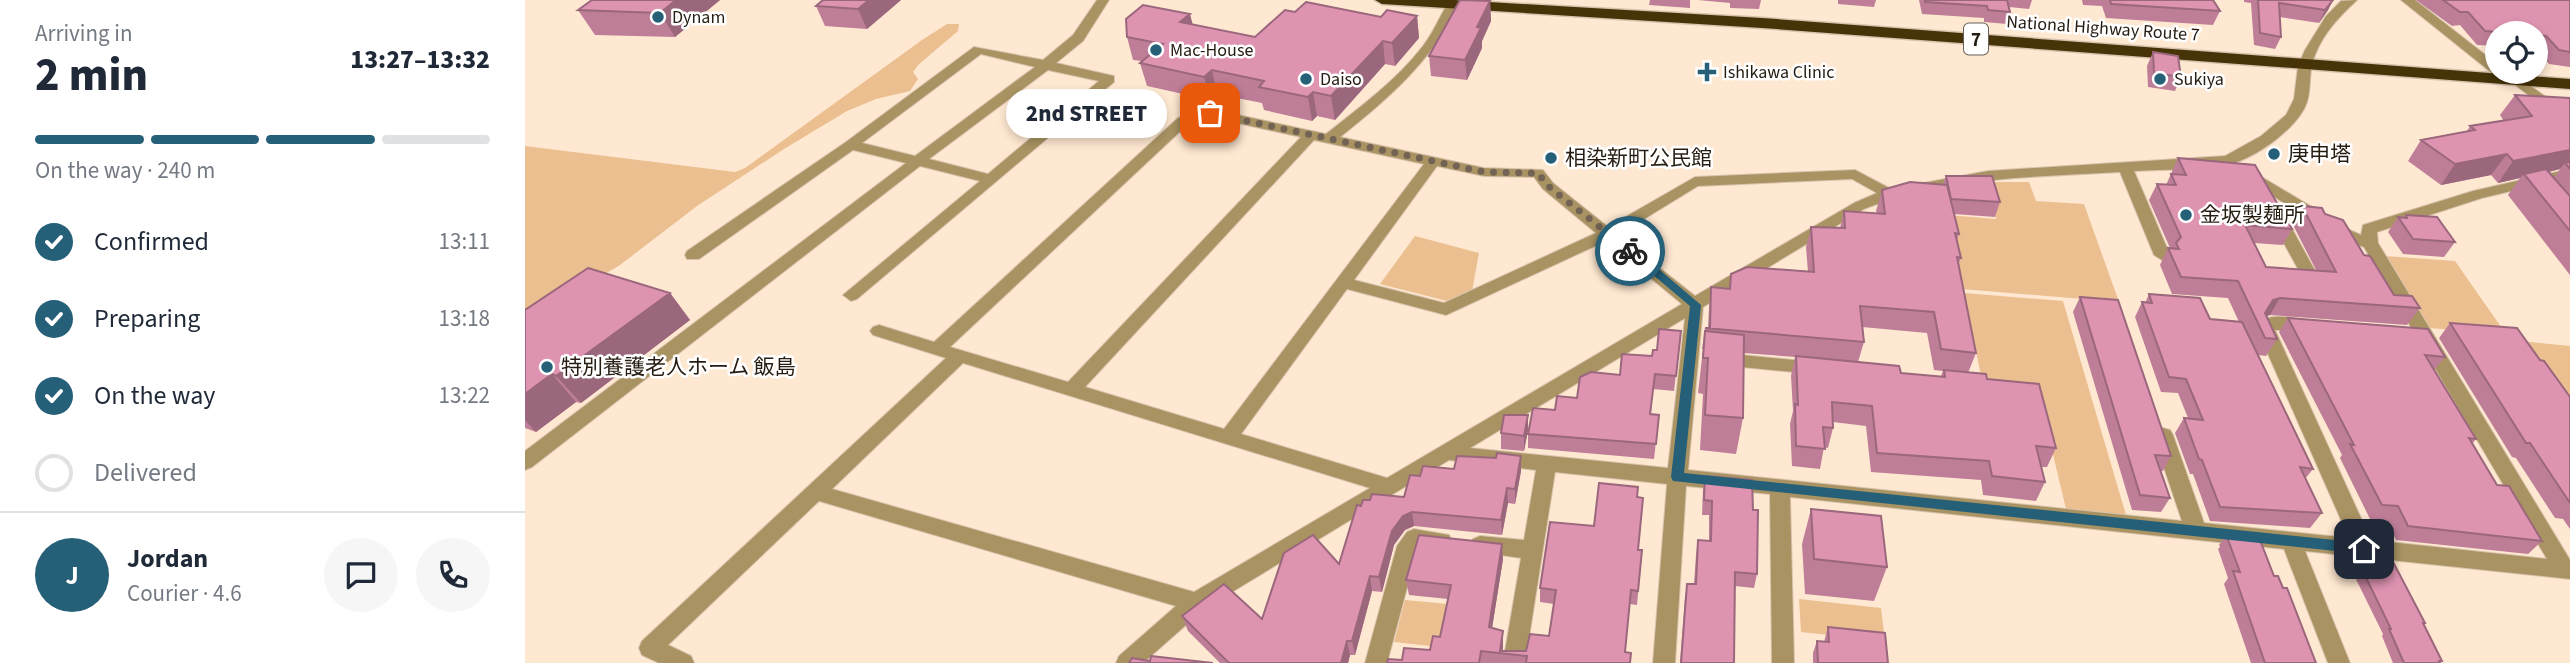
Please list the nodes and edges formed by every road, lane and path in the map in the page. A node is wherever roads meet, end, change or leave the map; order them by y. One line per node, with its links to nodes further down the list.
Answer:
1 (1103, 0): 8 (street)
2 (1382, 0): 5 (highway, National Highway Route 7 / 7)
3 (2350, 0): 7 (street)
4 (2407, 0): 6 (street)
5 (1452, 6): 7 (highway, National Highway Route 7 / 7); 15 (street)
6 (2485, 60)
7 (2305, 62): 9 (highway, National Highway Route 7 / 7); 17 (street)
8 (1046, 65): 16 (street); 18 (street); 22 (street)
9 (2485, 74)
10 (2548, 81): 12 (highway, National Highway Route 7 / 7)
11 (2517, 84): 13 (street)
12 (2570, 84)
13 (2570, 122)
14 (1311, 135): 15 (street); 37 (street); 41 (street)
15 (1329, 138): 19 (street)
16 (851, 145): 18 (street); 27 (street)
17 (2228, 160): 20 (street); 23 (street)
18 (916, 162): 22 (street); 45 (street)
19 (1433, 162): 25 (street); 30 (street)
20 (2125, 166): 24 (street); 28 (street)
21 (2570, 173): 26 (street)
22 (991, 180): 31 (street)
23 (2259, 182): 26 (street); 29 (street)
24 (1889, 194): 25 (street); 32 (street)
25 (1609, 233): 30 (street); 32 (street)
26 (2370, 243): 36 (street)
27 (693, 255)
28 (2162, 255)
29 (2311, 278)
30 (1345, 283): 43 (street)
31 (851, 295)
32 (1695, 305): 39 (street); 44 (street)
33 (2323, 327): 53 (street)
34 (879, 331): 37 (street)
35 (2401, 333): 36 (street)
36 (2427, 335): 55 (street)
37 (937, 349): 38 (street)
38 (960, 356): 41 (street); 50 (street)
39 (1690, 356): 40 (street); 47 (street)
40 (1828, 370)
41 (1072, 390): 43 (street)
42 (2156, 413): 51 (street)
43 (1228, 437): 48 (street)
44 (1449, 453): 46 (street); 48 (street)
45 (525, 462)
46 (1547, 463): 47 (street); 54 (street)
47 (1677, 477): 49 (street); 61 (street)
48 (1391, 486): 56 (street)
49 (1780, 486): 51 (street); 62 (street)
50 (815, 492): 56 (street); 57 (street)
51 (2196, 531): 52 (street)
52 (2291, 541): 53 (street); 63 (street)
53 (2364, 549): 55 (street)
54 (1532, 550): 59 (street); 60 (street)
55 (2567, 570)
56 (1196, 602): 58 (street)
57 (683, 663)
58 (1127, 663)
59 (1376, 663)
60 (1514, 663)
61 (1664, 663)
62 (1783, 663)
63 (2339, 663)

